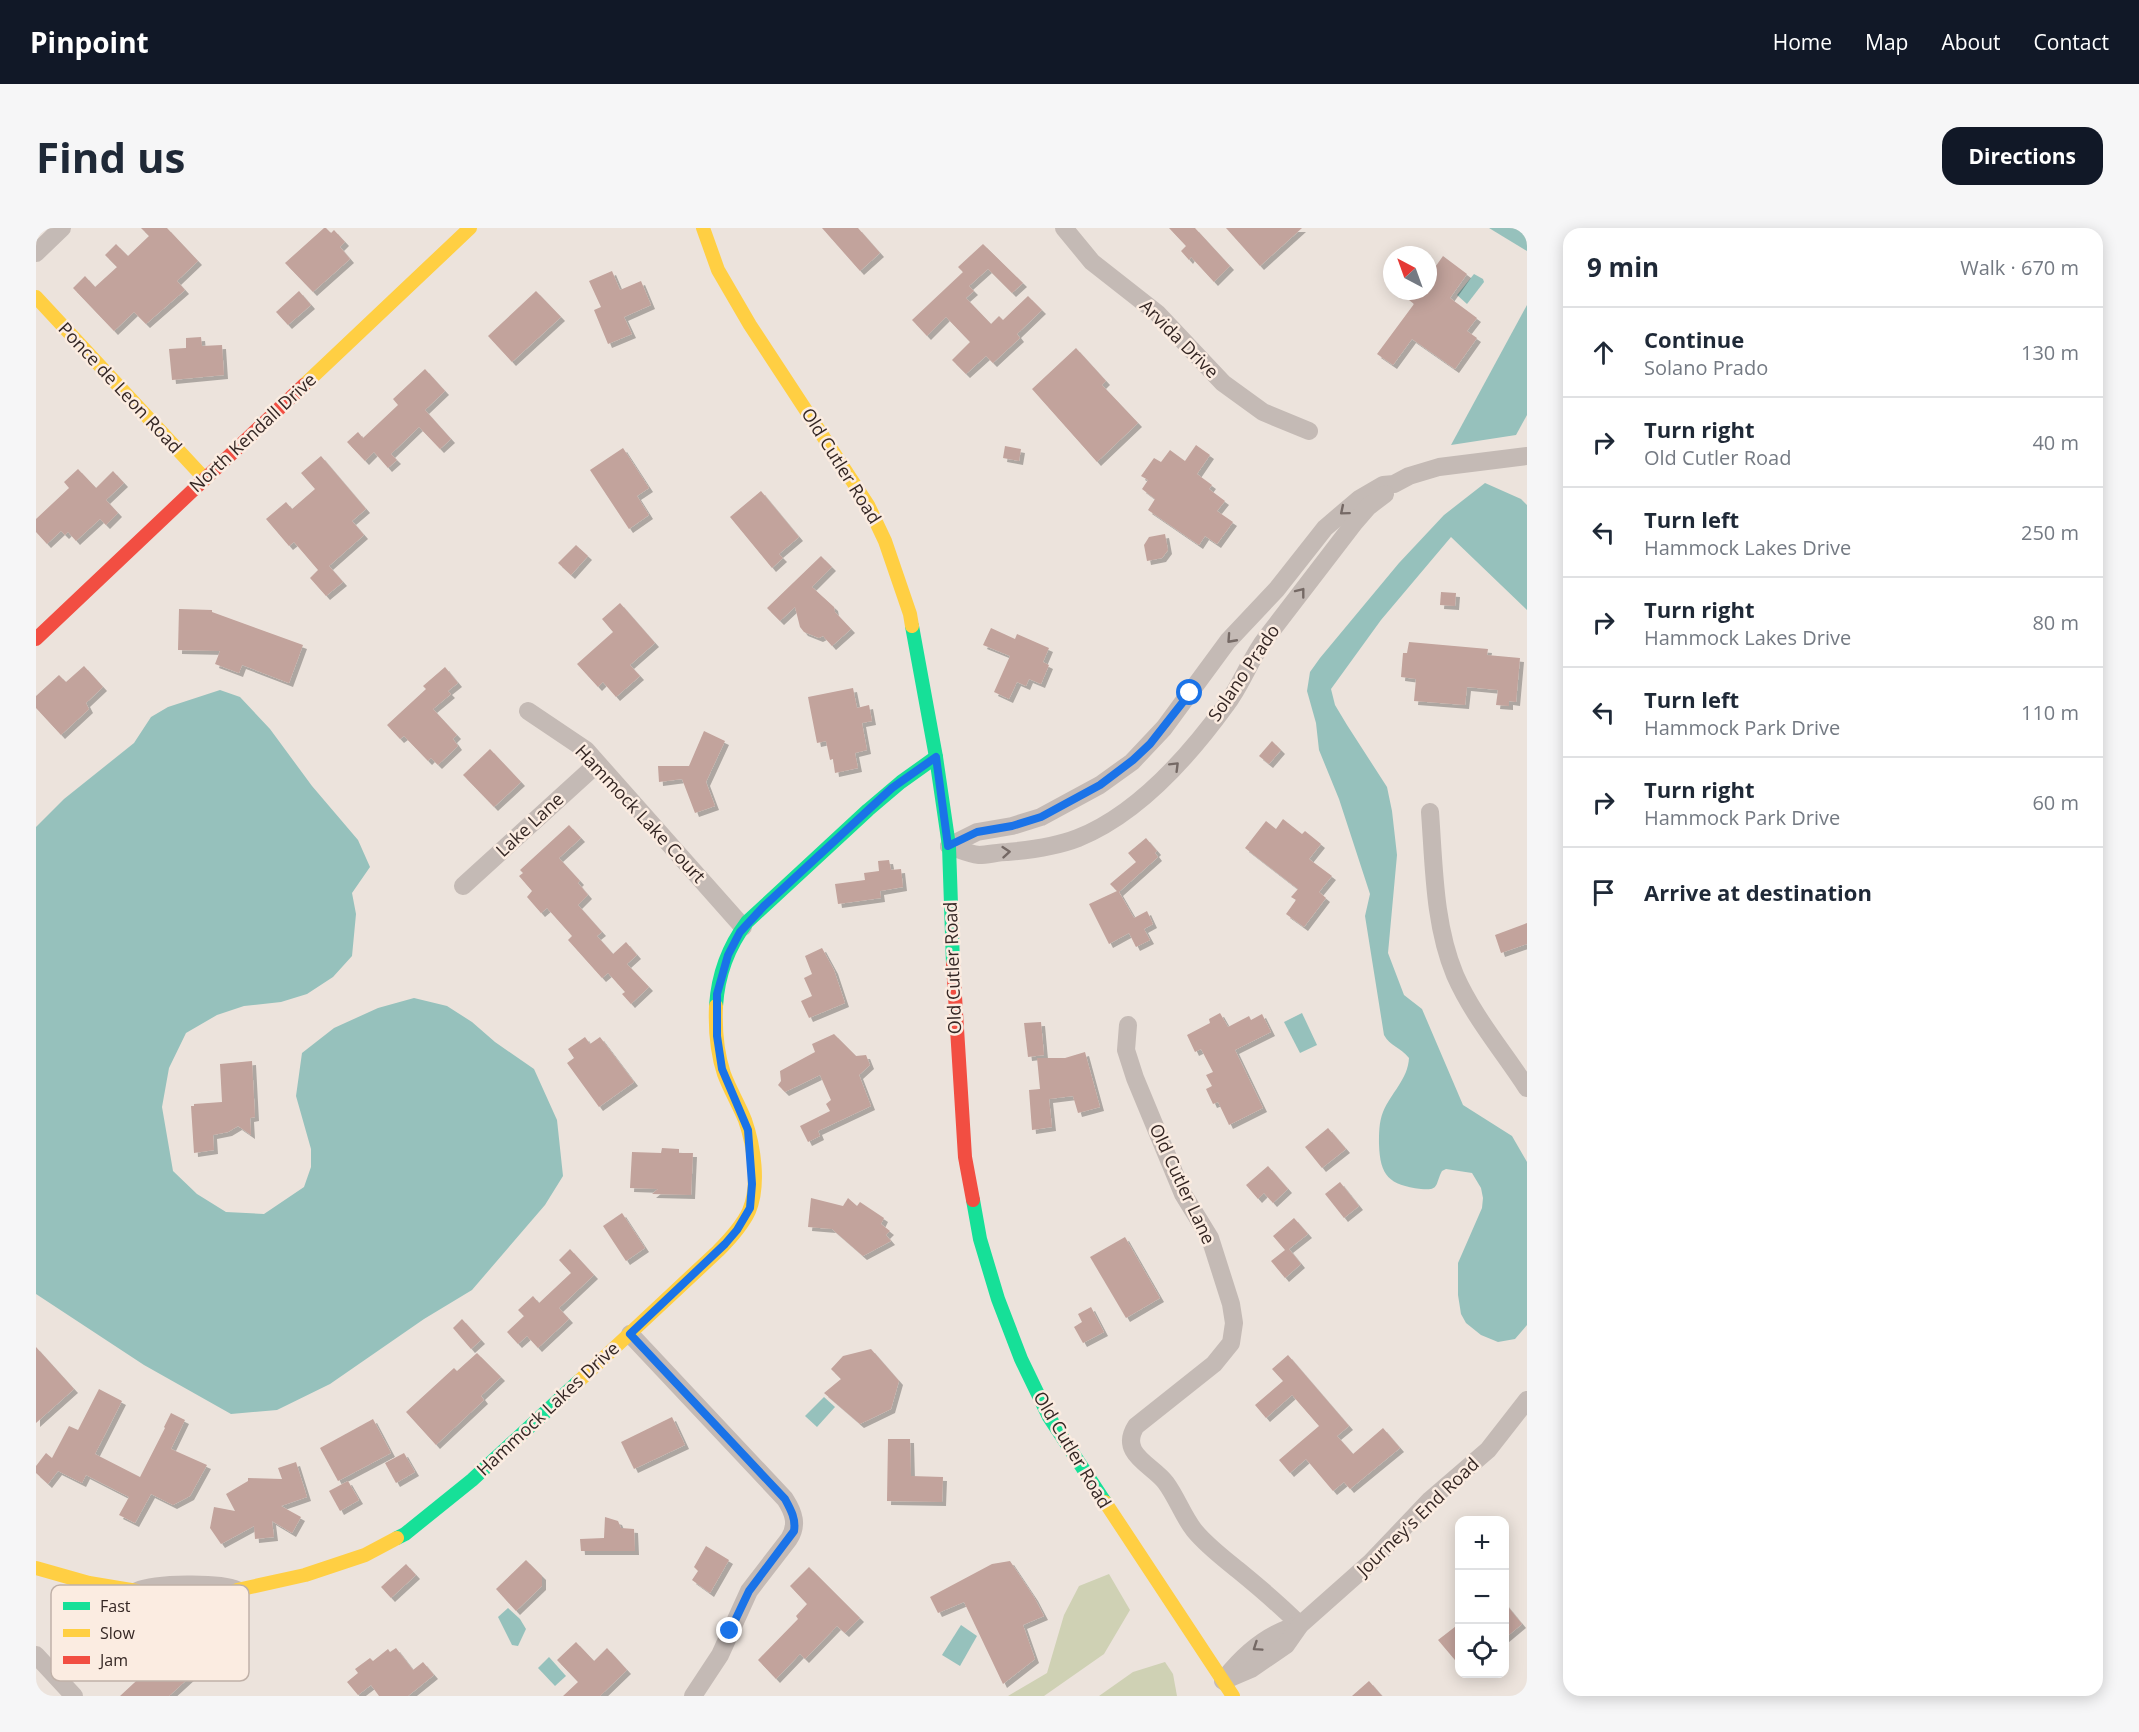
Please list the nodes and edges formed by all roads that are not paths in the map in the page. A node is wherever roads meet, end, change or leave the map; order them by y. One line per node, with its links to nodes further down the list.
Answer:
1 (62, 228): 5 (street)
2 (470, 228): 9 (street, North Kendall Drive)
3 (703, 228): 17 (street, Old Cutler Road)
4 (1064, 228): 7 (street, Arvida Drive)
5 (36, 253)
6 (36, 297): 9 (street, Ponce de Leon Road)
7 (1309, 431)
8 (1527, 456): 10 (street, Solano Prado)
9 (205, 479): 15 (street, North Kendall Drive)
10 (1394, 484): 11 (street, Solano Prado, one-way to 11); 12 (street, Solano Prado)
11 (1325, 528): 12 (street); 13 (street, Solano Prado)
12 (1340, 542): 14 (street, Solano Prado, one-way to 12)
13 (1267, 601): 14 (street); 18 (street, Solano Prado, one-way to 18)
14 (1283, 615): 20 (street, Solano Prado, one-way to 14)
15 (36, 639)
16 (528, 711): 19 (street, Hammock Lake Court)
17 (936, 757): 22 (street, Old Cutler Road); 24 (street, Hammock Lakes Drive)
18 (1131, 762): 20 (street); 22 (street, Solano Prado)
19 (597, 764): 23 (street, Lake Lane); 24 (street, Hammock Lake Court)
20 (1152, 788): 22 (street, Solano Prado, one-way to 20)
21 (1430, 812): 26 (street)
22 (948, 846): 36 (street, Old Cutler Road)
23 (463, 886)
24 (743, 927): 27 (street, Hammock Lakes Drive)
25 (1128, 1025): 32 (street, Old Cutler Lane)
26 (1527, 1088)
27 (630, 1334): 31 (street, Hammock Lakes Drive); 38 (street)
28 (1527, 1400): 32 (street, Journey's End Road)
29 (36, 1568): 30 (street, Hammock Lakes Drive)
30 (101, 1585)
31 (249, 1588)
32 (1299, 1625): 36 (street, Journey's End Road)
33 (36, 1655): 34 (street)
34 (51, 1671)
35 (60, 1681): 37 (street)
36 (1228, 1688)
37 (74, 1696)
38 (693, 1696)

